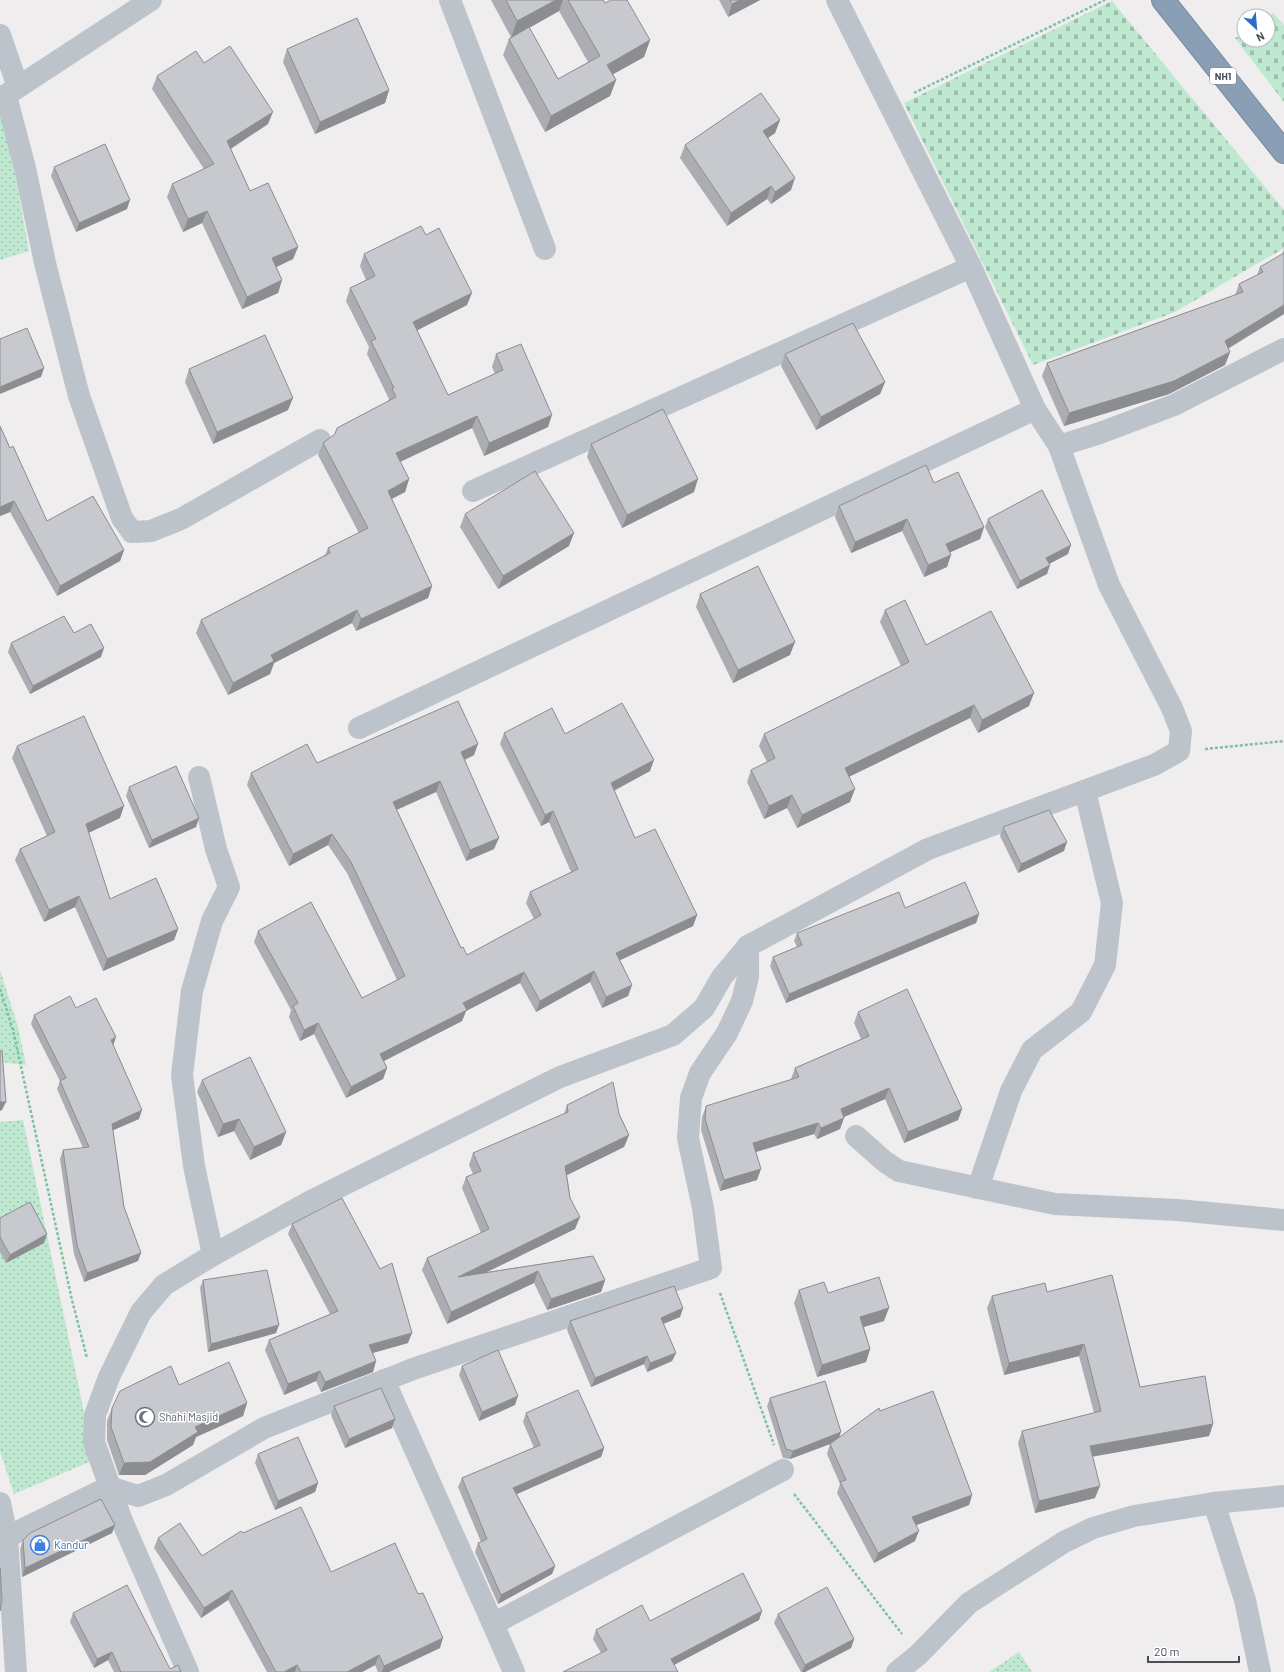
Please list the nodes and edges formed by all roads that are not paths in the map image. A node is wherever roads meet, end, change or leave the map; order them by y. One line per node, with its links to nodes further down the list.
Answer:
1 (151, 0): 6 (street)
2 (450, 0): 8 (street)
3 (837, 0): 9 (street)
4 (1163, 0): 7 (highway, NH1)
5 (0, 35): 6 (street)
6 (8, 94): 12 (street)
7 (1284, 152)
8 (545, 249)
9 (971, 267): 11 (street); 14 (street)
10 (1284, 349): 13 (street)
11 (1035, 409): 13 (street); 15 (street)
12 (320, 440)
13 (1059, 446): 17 (street)
14 (473, 491)
15 (359, 728)
16 (199, 777): 22 (street)
17 (1085, 791): 18 (street); 20 (street)
18 (748, 946): 22 (street); 23 (street)
19 (856, 1136): 20 (street)
20 (978, 1188): 21 (street)
21 (1284, 1220)
22 (213, 1255): 25 (street)
23 (384, 1380): 25 (street); 30 (street)
24 (783, 1470): 30 (street)
25 (110, 1487): 29 (street); 32 (street)
26 (1284, 1496): 27 (street)
27 (1214, 1503): 34 (street); 35 (street)
28 (0, 1504): 29 (street)
29 (7, 1537): 31 (street)
30 (493, 1624): 33 (street)
31 (16, 1672)
32 (188, 1672)
33 (514, 1672)
34 (897, 1672)
35 (1260, 1672)

